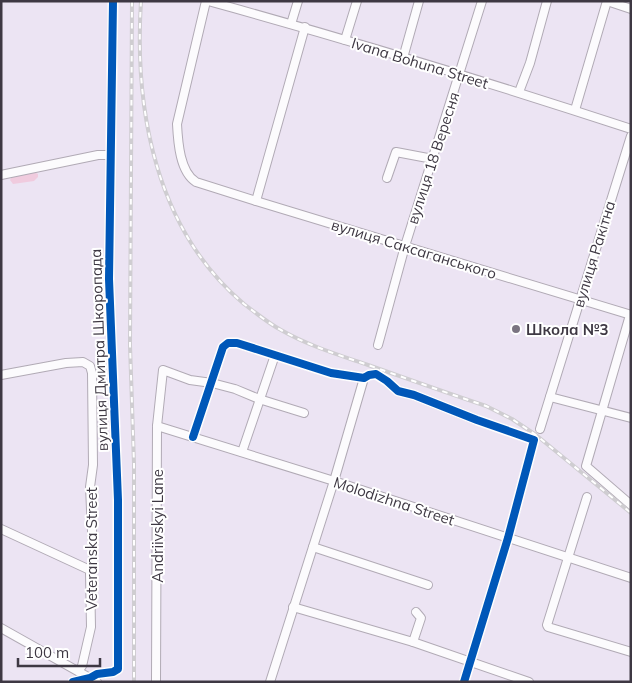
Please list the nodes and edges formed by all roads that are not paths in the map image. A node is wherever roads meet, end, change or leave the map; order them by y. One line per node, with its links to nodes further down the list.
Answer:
1 (113, 1): 19 (street, вулиця Дмитра Шкоропада)
2 (207, 1): 10 (street, Ivana Bohuna Street); 23 (street, вулиця Саксаганського)
3 (298, 1): 10 (street)
4 (357, 1): 12 (street)
5 (419, 1): 13 (street)
6 (482, 1): 14 (street, вулиця 18 Вересня)
7 (547, 1): 15 (street)
8 (607, 1): 9 (street); 16 (street)
9 (631, 9)
10 (291, 24): 11 (street, Ivana Bohuna Street)
11 (305, 28): 12 (street, Ivana Bohuna Street); 23 (street)
12 (345, 40): 13 (street, Ivana Bohuna Street)
13 (403, 58): 14 (street, Ivana Bohuna Street)
14 (459, 75): 15 (street, Ivana Bohuna Street); 20 (street, вулиця 18 Вересня)
15 (519, 92): 16 (street, Ivana Bohuna Street)
16 (575, 110): 17 (street, Ivana Bohuna Street)
17 (631, 129)
18 (631, 136): 25 (street, вулиця Ракітна)
19 (110, 156): 21 (street); 58 (street, вулиця Дмитра Шкоропада)
20 (433, 159): 22 (street); 24 (street, вулиця 18 Вересня)
21 (1, 174)
22 (387, 178)
23 (256, 201): 24 (street, вулиця Саксаганського)
24 (405, 246): 25 (street, вулиця Саксаганського); 27 (street, вулиця 18 Вересня)
25 (580, 300): 26 (street, вулиця Саксаганського); 32 (street, вулиця Ракітна)
26 (630, 315): 34 (street)
27 (378, 345)
28 (275, 355): 30 (street); 31 (street); 33 (street)
29 (1, 375): 48 (street, Veteranska Street)
30 (364, 378): 41 (street); 45 (street)
31 (212, 383): 33 (street); 37 (street, Andriivskyi Lane); 39 (street)
32 (550, 397): 34 (street); 38 (street, вулиця Ракітна)
33 (259, 399): 35 (street); 40 (street)
34 (603, 409): 36 (street); 43 (street)
35 (304, 413)
36 (631, 418)
37 (157, 426): 39 (street, Molodizhna Street); 60 (street, Andriivskyi Lane)
38 (540, 429)
39 (193, 437): 40 (street, Molodizhna Street)
40 (242, 452): 41 (street, Molodizhna Street)
41 (334, 481): 45 (street, Molodizhna Street); 46 (street)
42 (587, 497): 47 (street)
43 (631, 505)
44 (1, 528): 48 (street)
45 (508, 538): 47 (street, Molodizhna Street); 56 (street)
46 (313, 547): 50 (street); 51 (street)
47 (568, 557): 49 (street, Molodizhna Street); 55 (street)
48 (92, 571): 57 (street, Veteranska Street)
49 (631, 578)
50 (428, 585)
51 (294, 607): 54 (street); 61 (street)
52 (421, 615): 54 (street)
53 (1, 628): 57 (street)
54 (413, 642): 56 (street)
55 (631, 652)
56 (470, 662): 62 (street); 63 (street)
57 (78, 671): 58 (street)
58 (94, 680): 59 (street)
59 (73, 682)
60 (156, 682)
61 (270, 682)
62 (464, 682)
63 (529, 682)

